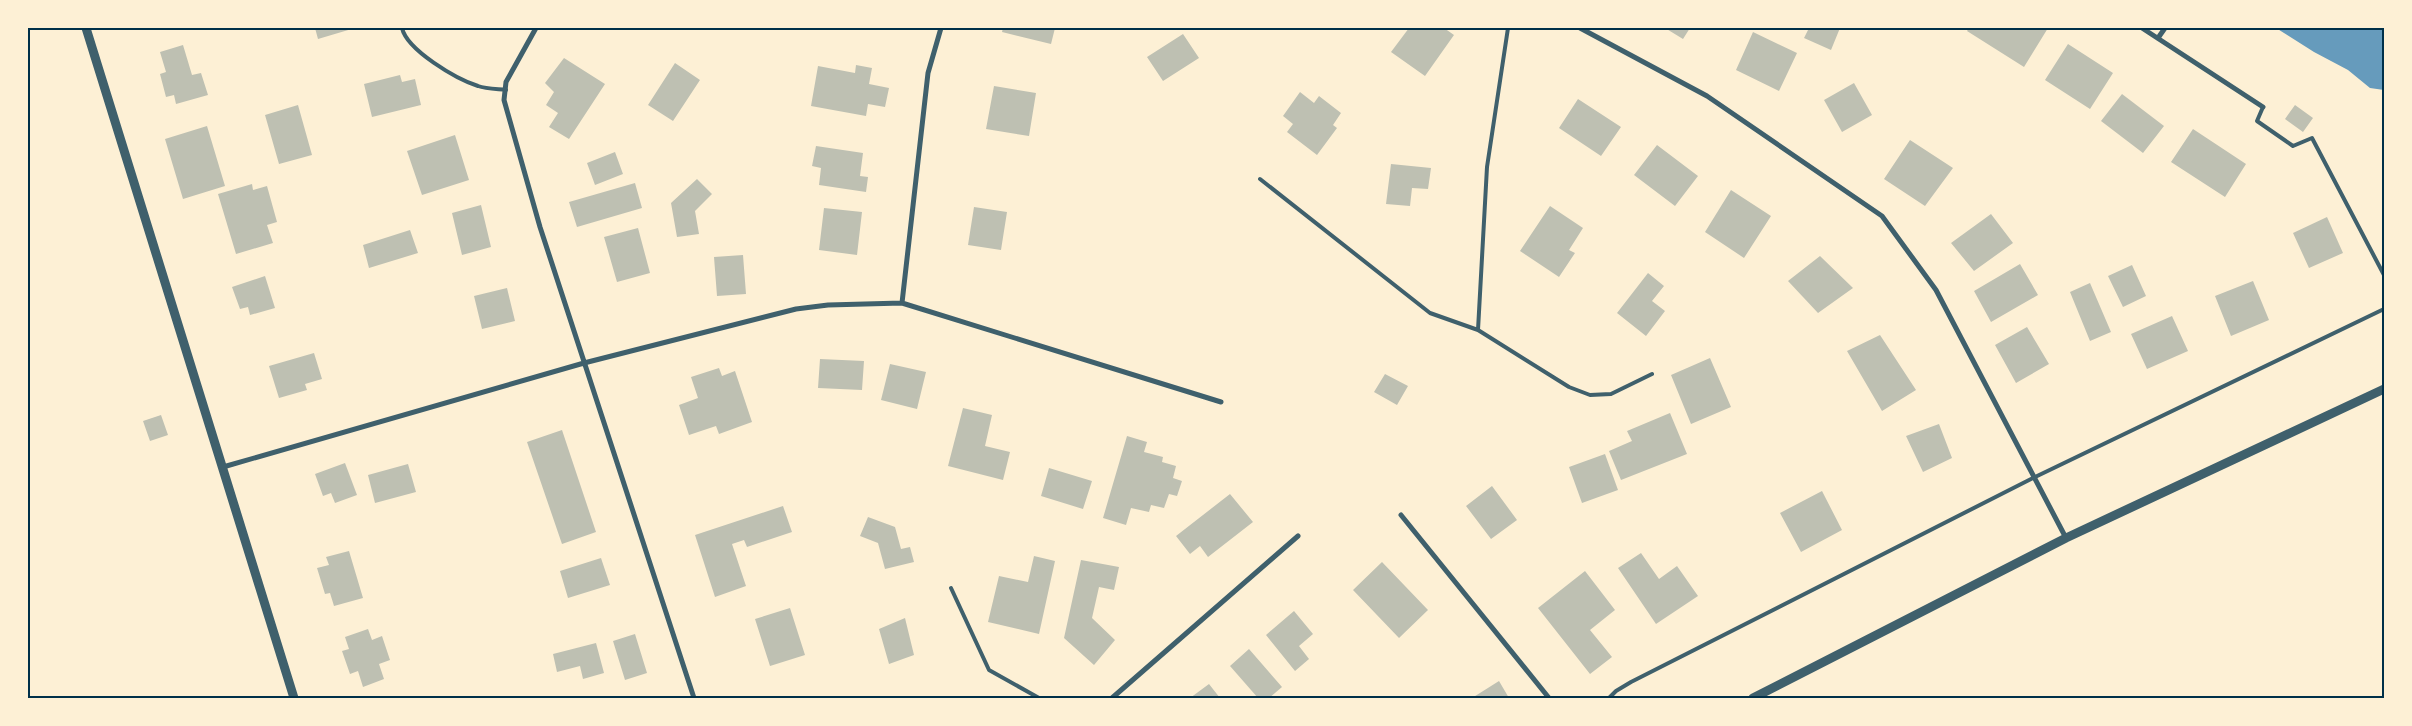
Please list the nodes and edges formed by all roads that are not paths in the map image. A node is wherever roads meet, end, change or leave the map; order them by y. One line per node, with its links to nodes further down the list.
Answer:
1 (86, 28): 21 (street)
2 (402, 28): 10 (lane)
3 (536, 28): 10 (street)
4 (941, 28): 14 (street)
5 (1508, 28): 16 (lane)
6 (1580, 28): 22 (street)
7 (2142, 28): 9 (street)
8 (2165, 28): 9 (street)
9 (2158, 38): 11 (street)
10 (506, 90): 17 (street)
11 (2263, 107): 13 (lane)
12 (1260, 179): 16 (lane)
13 (2384, 275)
14 (902, 303): 17 (street); 20 (street)
15 (2384, 309): 22 (lane)
16 (1478, 330): 18 (lane)
17 (584, 363): 21 (street); 28 (street)
18 (1652, 374)
19 (2384, 389): 25 (street)
20 (1221, 402)
21 (223, 467): 27 (street)
22 (2033, 478): 25 (street); 32 (lane)
23 (1401, 515): 31 (street)
24 (1298, 536): 30 (street)
25 (2066, 538): 33 (street)
26 (951, 588): 29 (lane)
27 (294, 698)
28 (694, 698)
29 (1039, 698)
30 (1112, 698)
31 (1548, 698)
32 (1609, 698)
33 (1753, 698)

